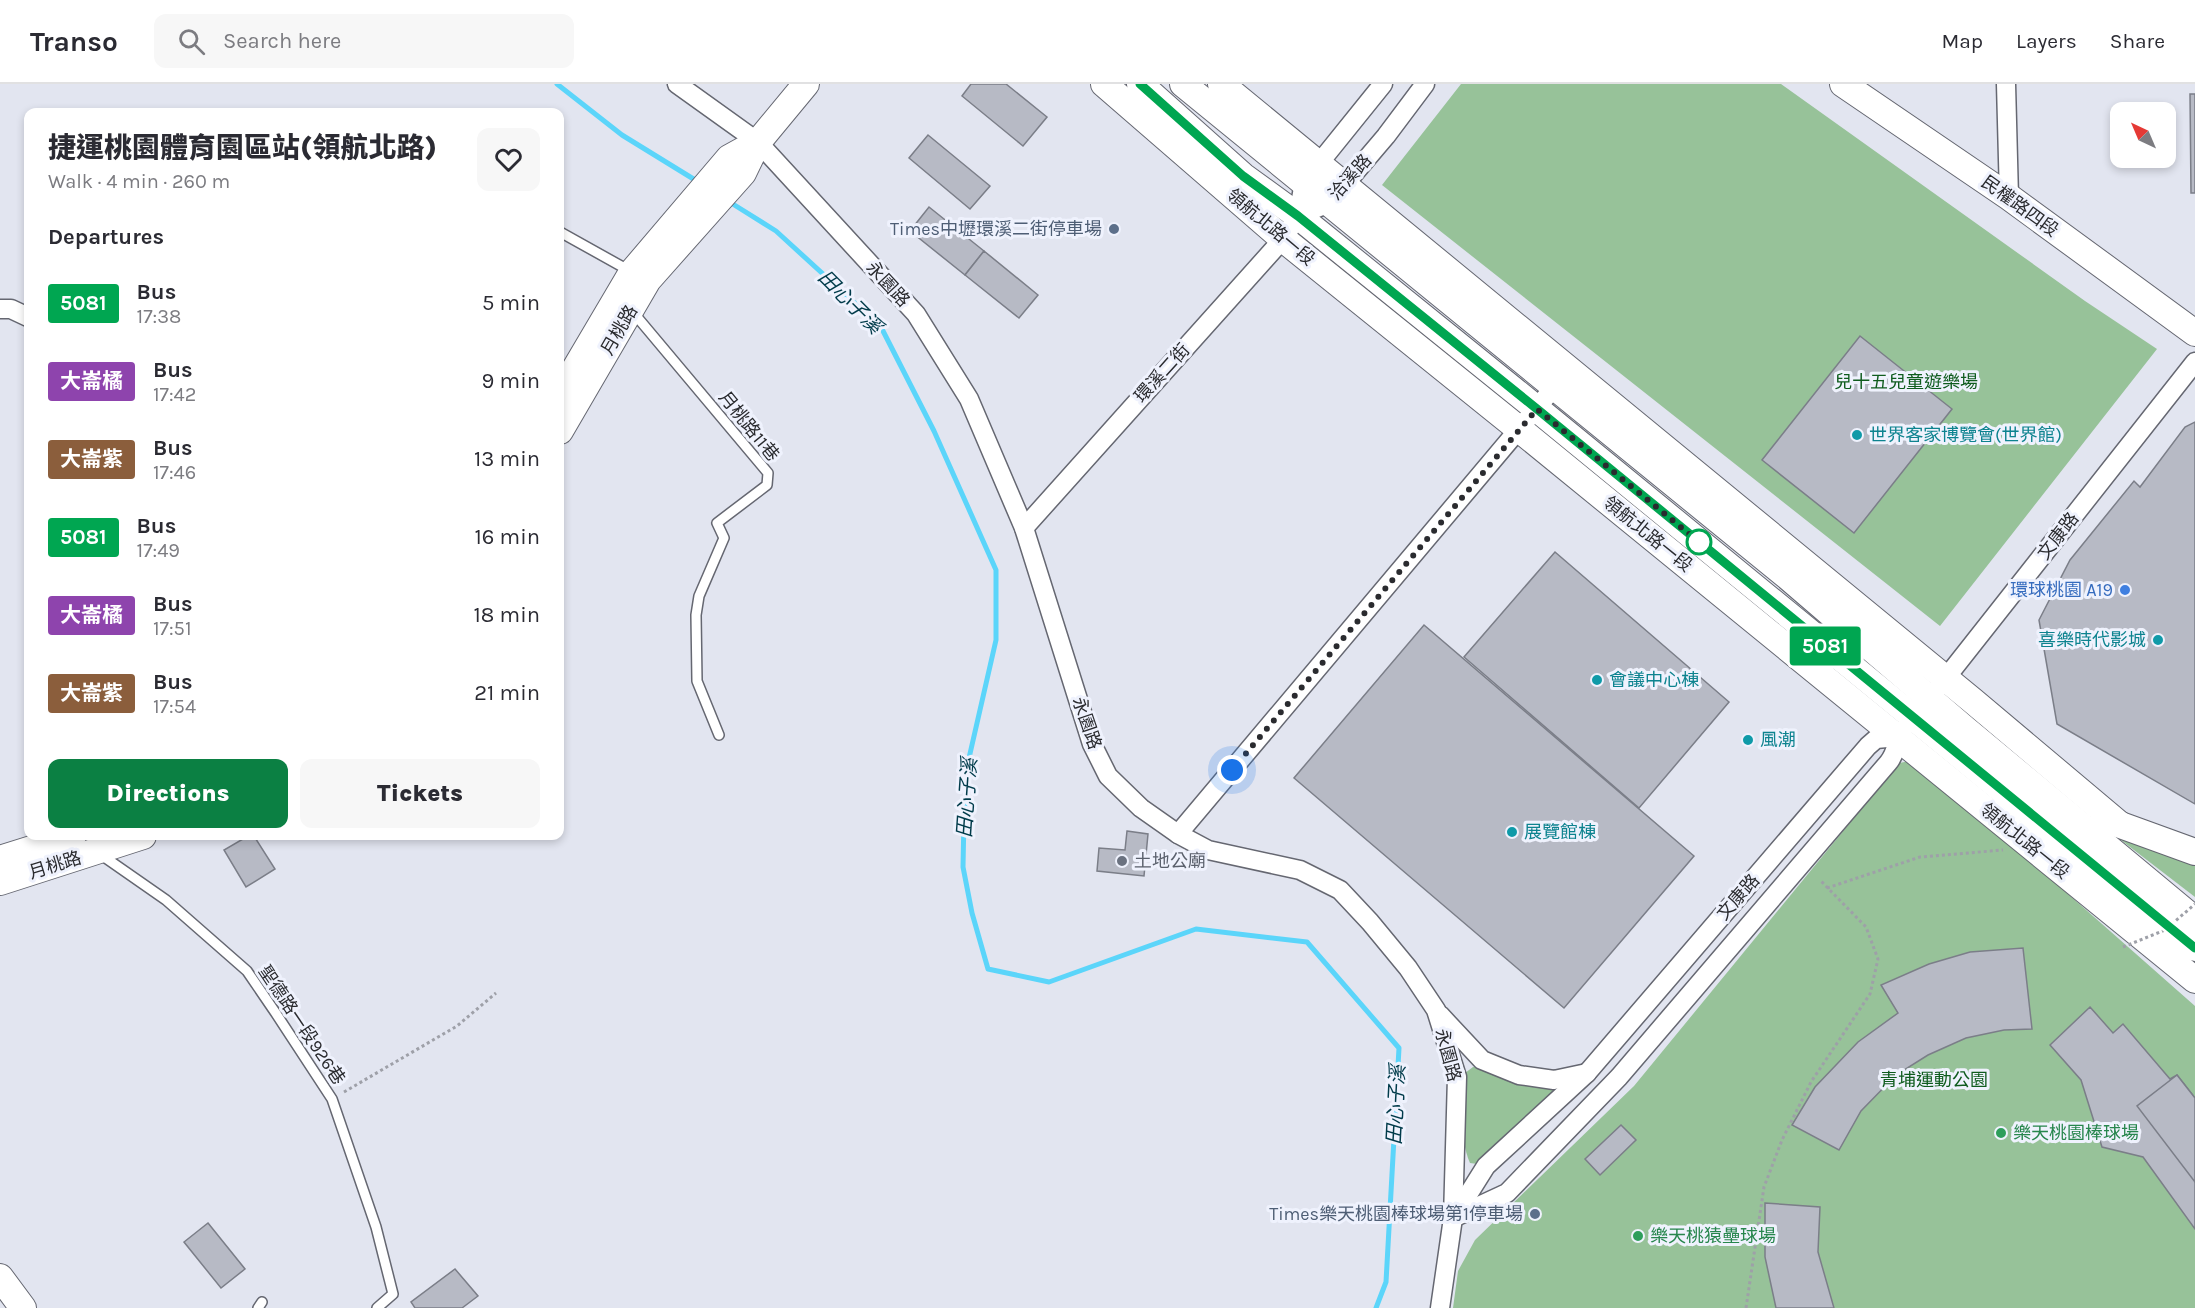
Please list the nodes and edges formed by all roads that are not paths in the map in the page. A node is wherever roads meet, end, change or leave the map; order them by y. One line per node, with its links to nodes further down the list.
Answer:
1 (677, 84): 11 (street, 永園路)
2 (806, 84): 11 (street)
3 (1104, 84): 17 (street, 領航北路一段)
4 (1140, 84): 15 (street, 領航北路一段)
5 (1183, 84): 12 (street)
6 (1221, 84): 12 (street)
7 (1383, 84): 12 (street, 洽溪路)
8 (1425, 84): 13 (street, 洽溪路)
9 (1843, 84): 14 (street, 民權路四段)
10 (2006, 84): 14 (street)
11 (758, 142): 18 (street, 月桃路); 29 (street, 永園路)
12 (1312, 173): 13 (street); 15 (street, 洽溪路)
13 (1337, 194): 15 (street, 洽溪路); 24 (street)
14 (2009, 197): 22 (street, 民權路四段)
15 (1298, 216): 17 (street, 環溪二街); 26 (street, 領航北路一段)
16 (564, 234): 18 (lane)
17 (1283, 239): 28 (street, 領航北路一段); 29 (street, 環溪二街)
18 (640, 276): 20 (street, 月桃路); 25 (street, 月桃路)
19 (0, 309): 21 (street)
20 (631, 309): 27 (street, 月桃路); 32 (lane, 月桃路11巷)
21 (24, 315)
22 (2195, 333)
23 (2195, 362): 30 (street, 文康路)
24 (1562, 377): 26 (street); 30 (street)
25 (564, 388)
26 (1537, 409): 28 (street); 31 (street, 領航北路一段)
27 (564, 423)
28 (1520, 429): 31 (street, 領航北路一段); 36 (street)
29 (1024, 528): 36 (street, 永園路)
30 (1938, 688): 31 (street, 文康路); 33 (street); 34 (street)
31 (1905, 728): 44 (street, 領航北路一段); 45 (street, 領航北路一段); 47 (street, 文康路); 48 (street, 文康路)
32 (719, 735)
33 (2019, 738): 34 (street); 35 (street)
34 (2071, 817): 35 (street); 43 (street)
35 (2119, 824): 40 (street)
36 (1178, 834): 46 (street, 永園路)
37 (60, 840): 41 (street, 月桃路)
38 (131, 840): 39 (street, 月桃路)
39 (96, 852): 42 (street, 月桃路); 52 (lane, 聖德路一段926巷)
40 (2195, 852)
41 (0, 859)
42 (0, 882)
43 (2195, 920)
44 (2195, 948)
45 (2195, 980)
46 (1436, 1010): 47 (street); 49 (street, 永園路)
47 (1587, 1073): 48 (street); 49 (street, 文康路)
48 (1619, 1077): 49 (street, 文康路)
49 (1454, 1218): 53 (street, 永園路)
50 (0, 1277): 51 (street)
51 (23, 1308)
52 (377, 1308)
53 (1440, 1308)

